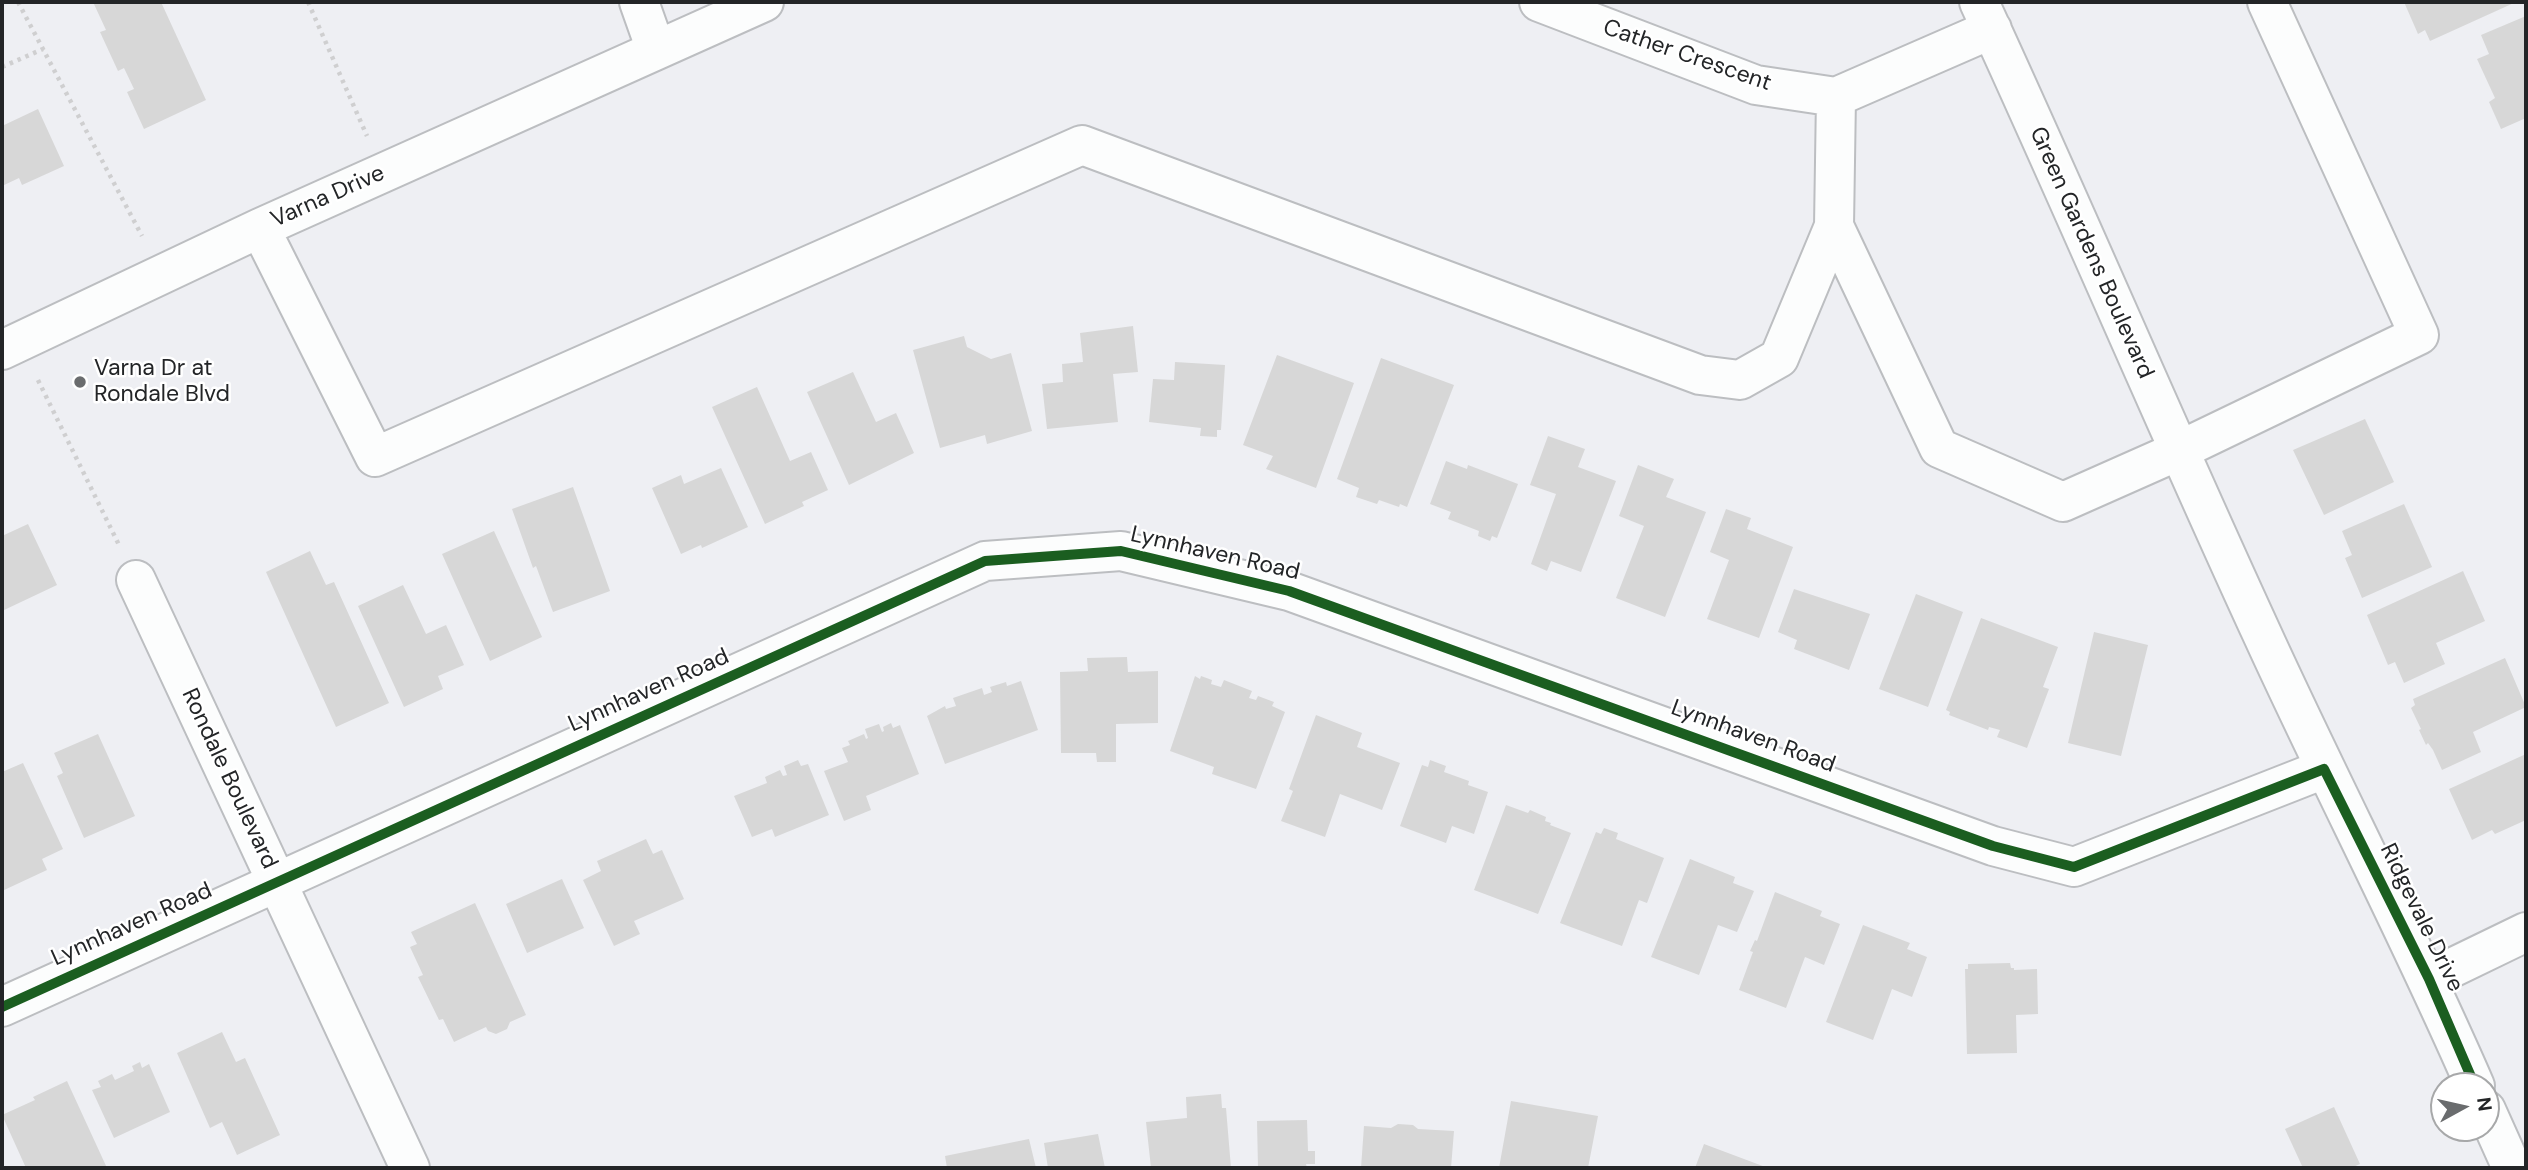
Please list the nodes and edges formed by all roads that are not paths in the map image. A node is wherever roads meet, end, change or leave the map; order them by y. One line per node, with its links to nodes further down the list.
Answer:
1 (639, 2): 6 (street)
2 (764, 2): 6 (street, Varna Drive)
3 (1539, 2): 7 (street, Cather Crescent)
4 (2267, 2): 11 (street)
5 (1985, 15): 7 (street); 11 (street, Green Gardens Boulevard)
6 (656, 50): 9 (street, Varna Drive)
7 (1836, 97): 8 (street)
8 (1833, 226): 9 (street); 11 (street)
9 (260, 228): 10 (street, Varna Drive)
10 (11, 345)
11 (2178, 451): 12 (street, Green Gardens Boulevard)
12 (2202, 503): 14 (street, Ridgevale Drive)
13 (136, 580): 15 (street, Rondale Boulevard)
14 (2324, 769): 15 (street, Lynnhaven Road); 17 (street, Ridgevale Drive)
15 (277, 883): 18 (street, Lynnhaven Road); 21 (street, Rondale Boulevard)
16 (2526, 932): 17 (street)
17 (2429, 979): 19 (street, Ridgevale Drive)
18 (2, 1007)
19 (2469, 1072)
20 (2500, 1141): 22 (street)
21 (410, 1168)
22 (2512, 1168)

